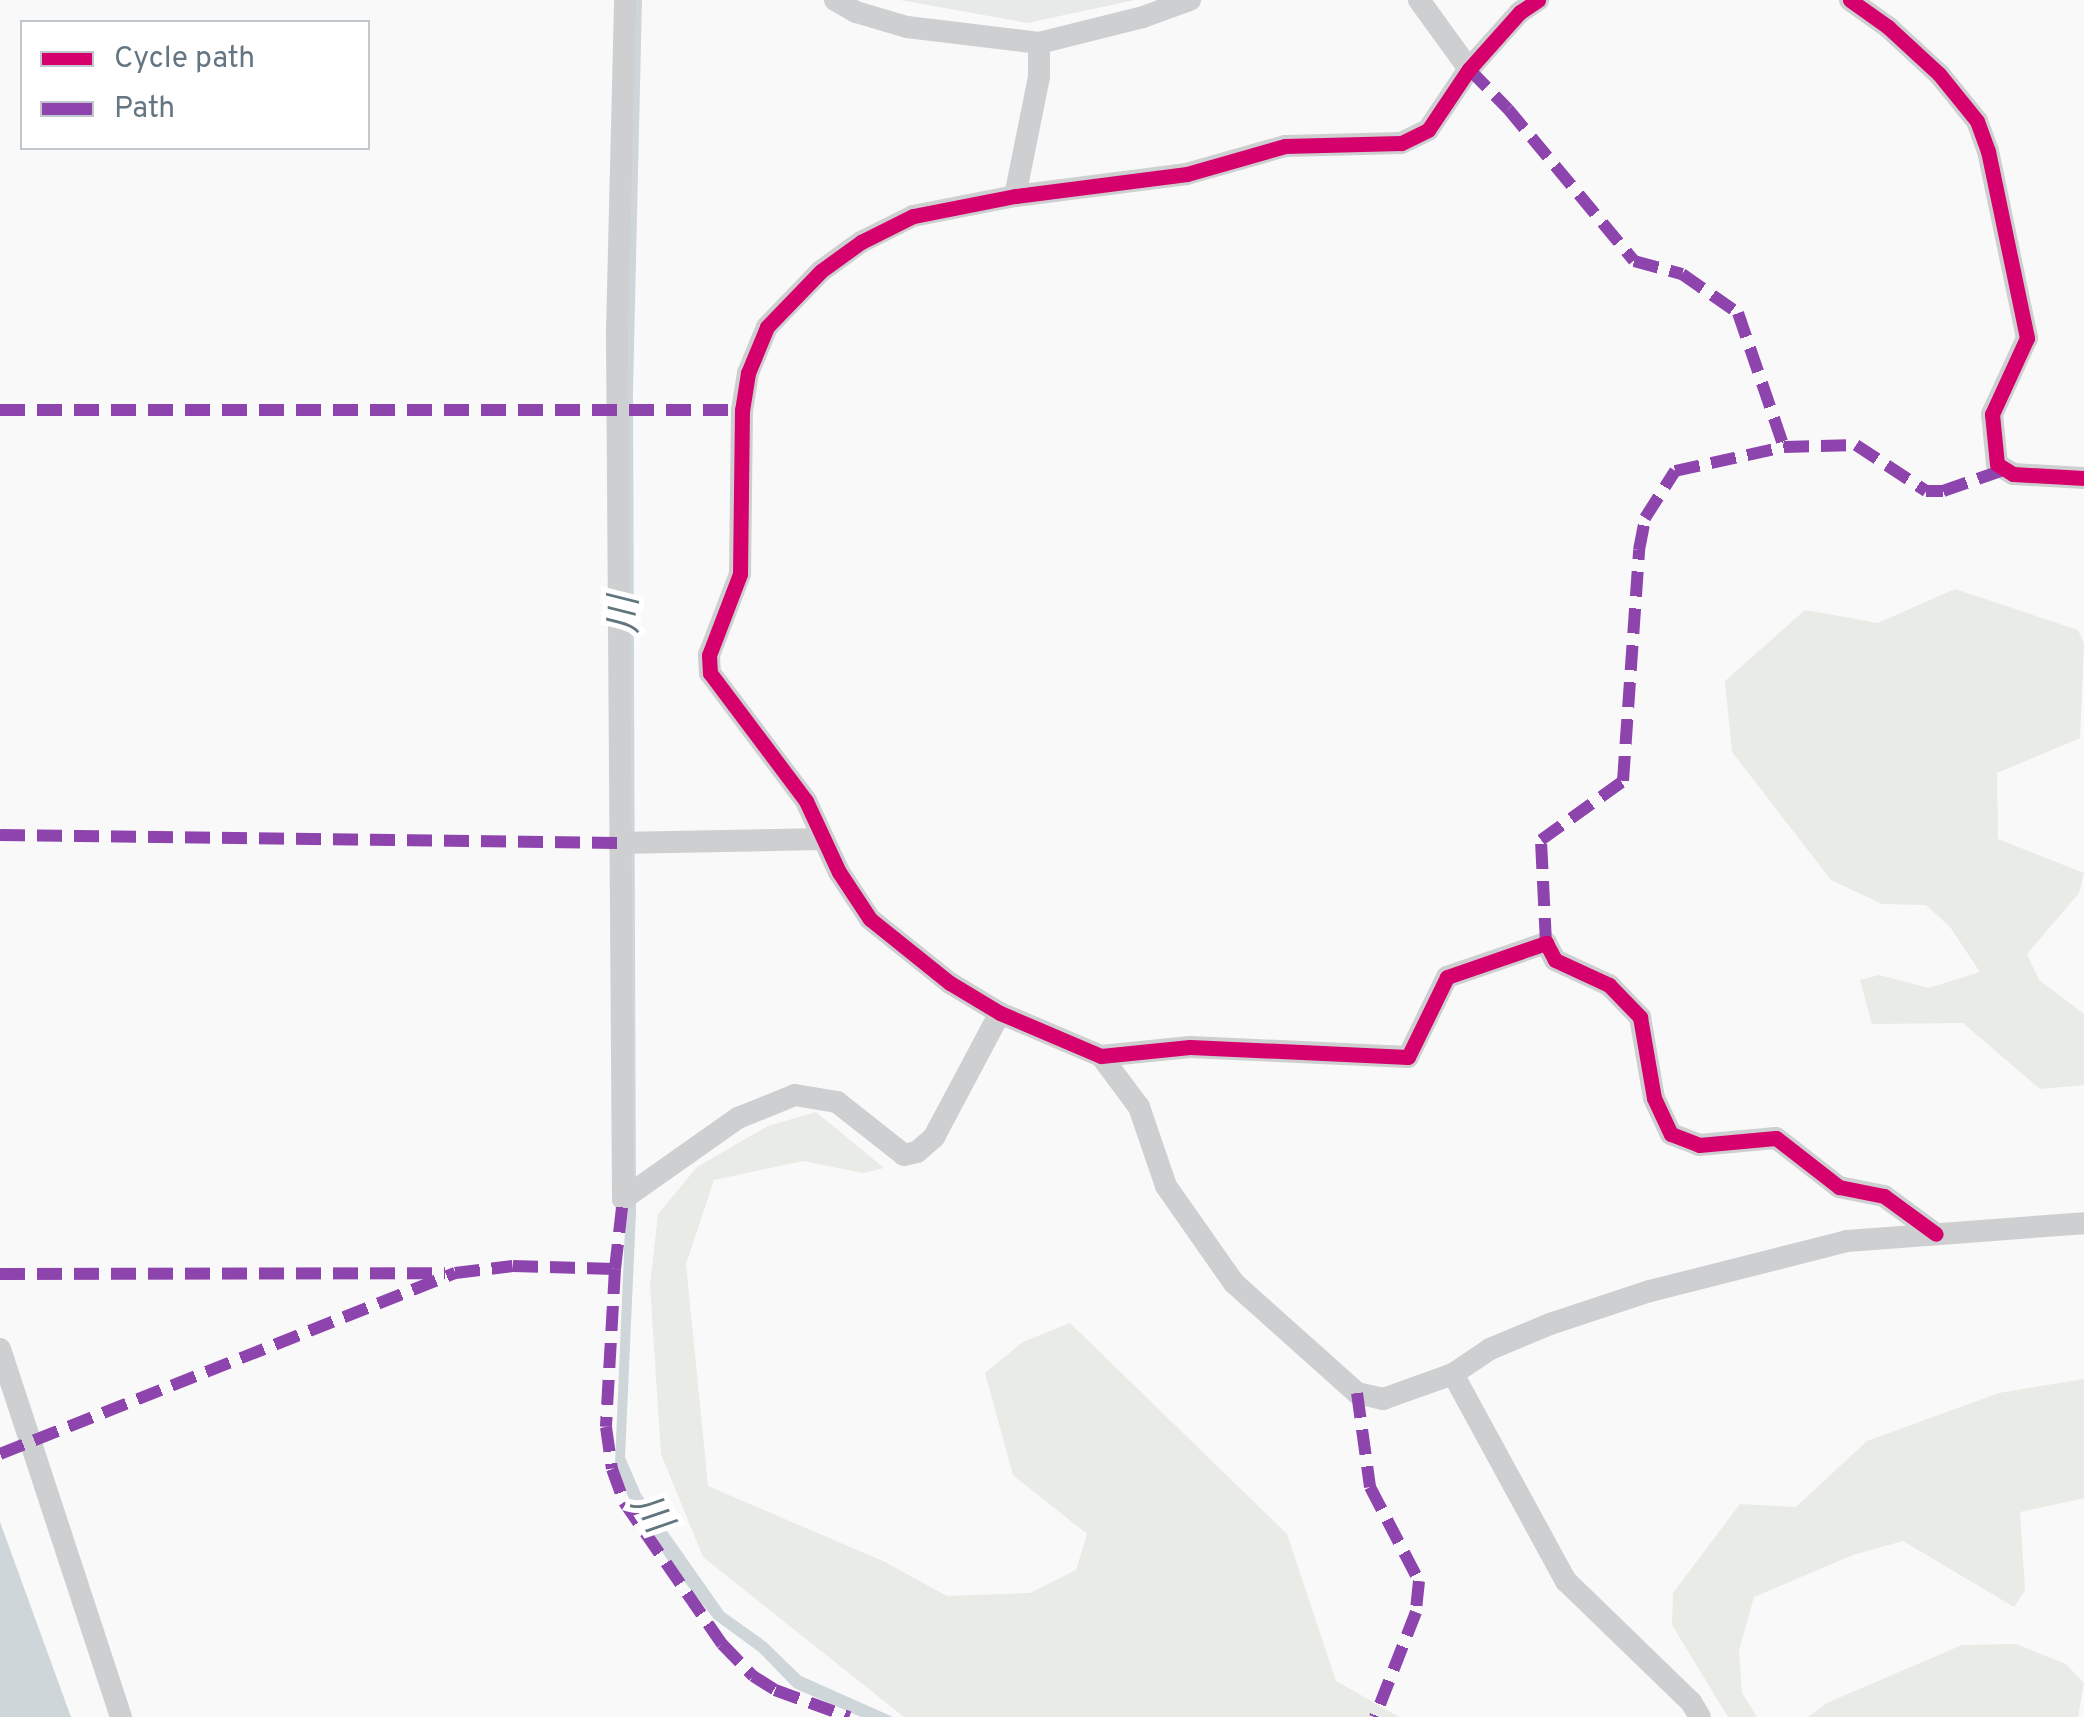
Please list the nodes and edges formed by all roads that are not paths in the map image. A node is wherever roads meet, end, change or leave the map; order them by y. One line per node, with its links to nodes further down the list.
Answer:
1 (625, 0): 12 (street)
2 (835, 0): 7 (street)
3 (1190, 0): 7 (street)
4 (1420, 0): 8 (street)
5 (1538, 0): 8 (street)
6 (1850, 0): 10 (street)
7 (1039, 43): 9 (street)
8 (1469, 69): 9 (street)
9 (1015, 196): 11 (street)
10 (2084, 478)
11 (823, 839): 12 (street); 13 (street)
12 (618, 843): 13 (street)
13 (1000, 1012): 14 (street)
14 (1101, 1056): 16 (street); 18 (street)
15 (2084, 1223): 16 (street)
16 (1936, 1234): 18 (street)
17 (0, 1348): 19 (street)
18 (1454, 1374): 20 (street)
19 (121, 1717)
20 (1700, 1717)

